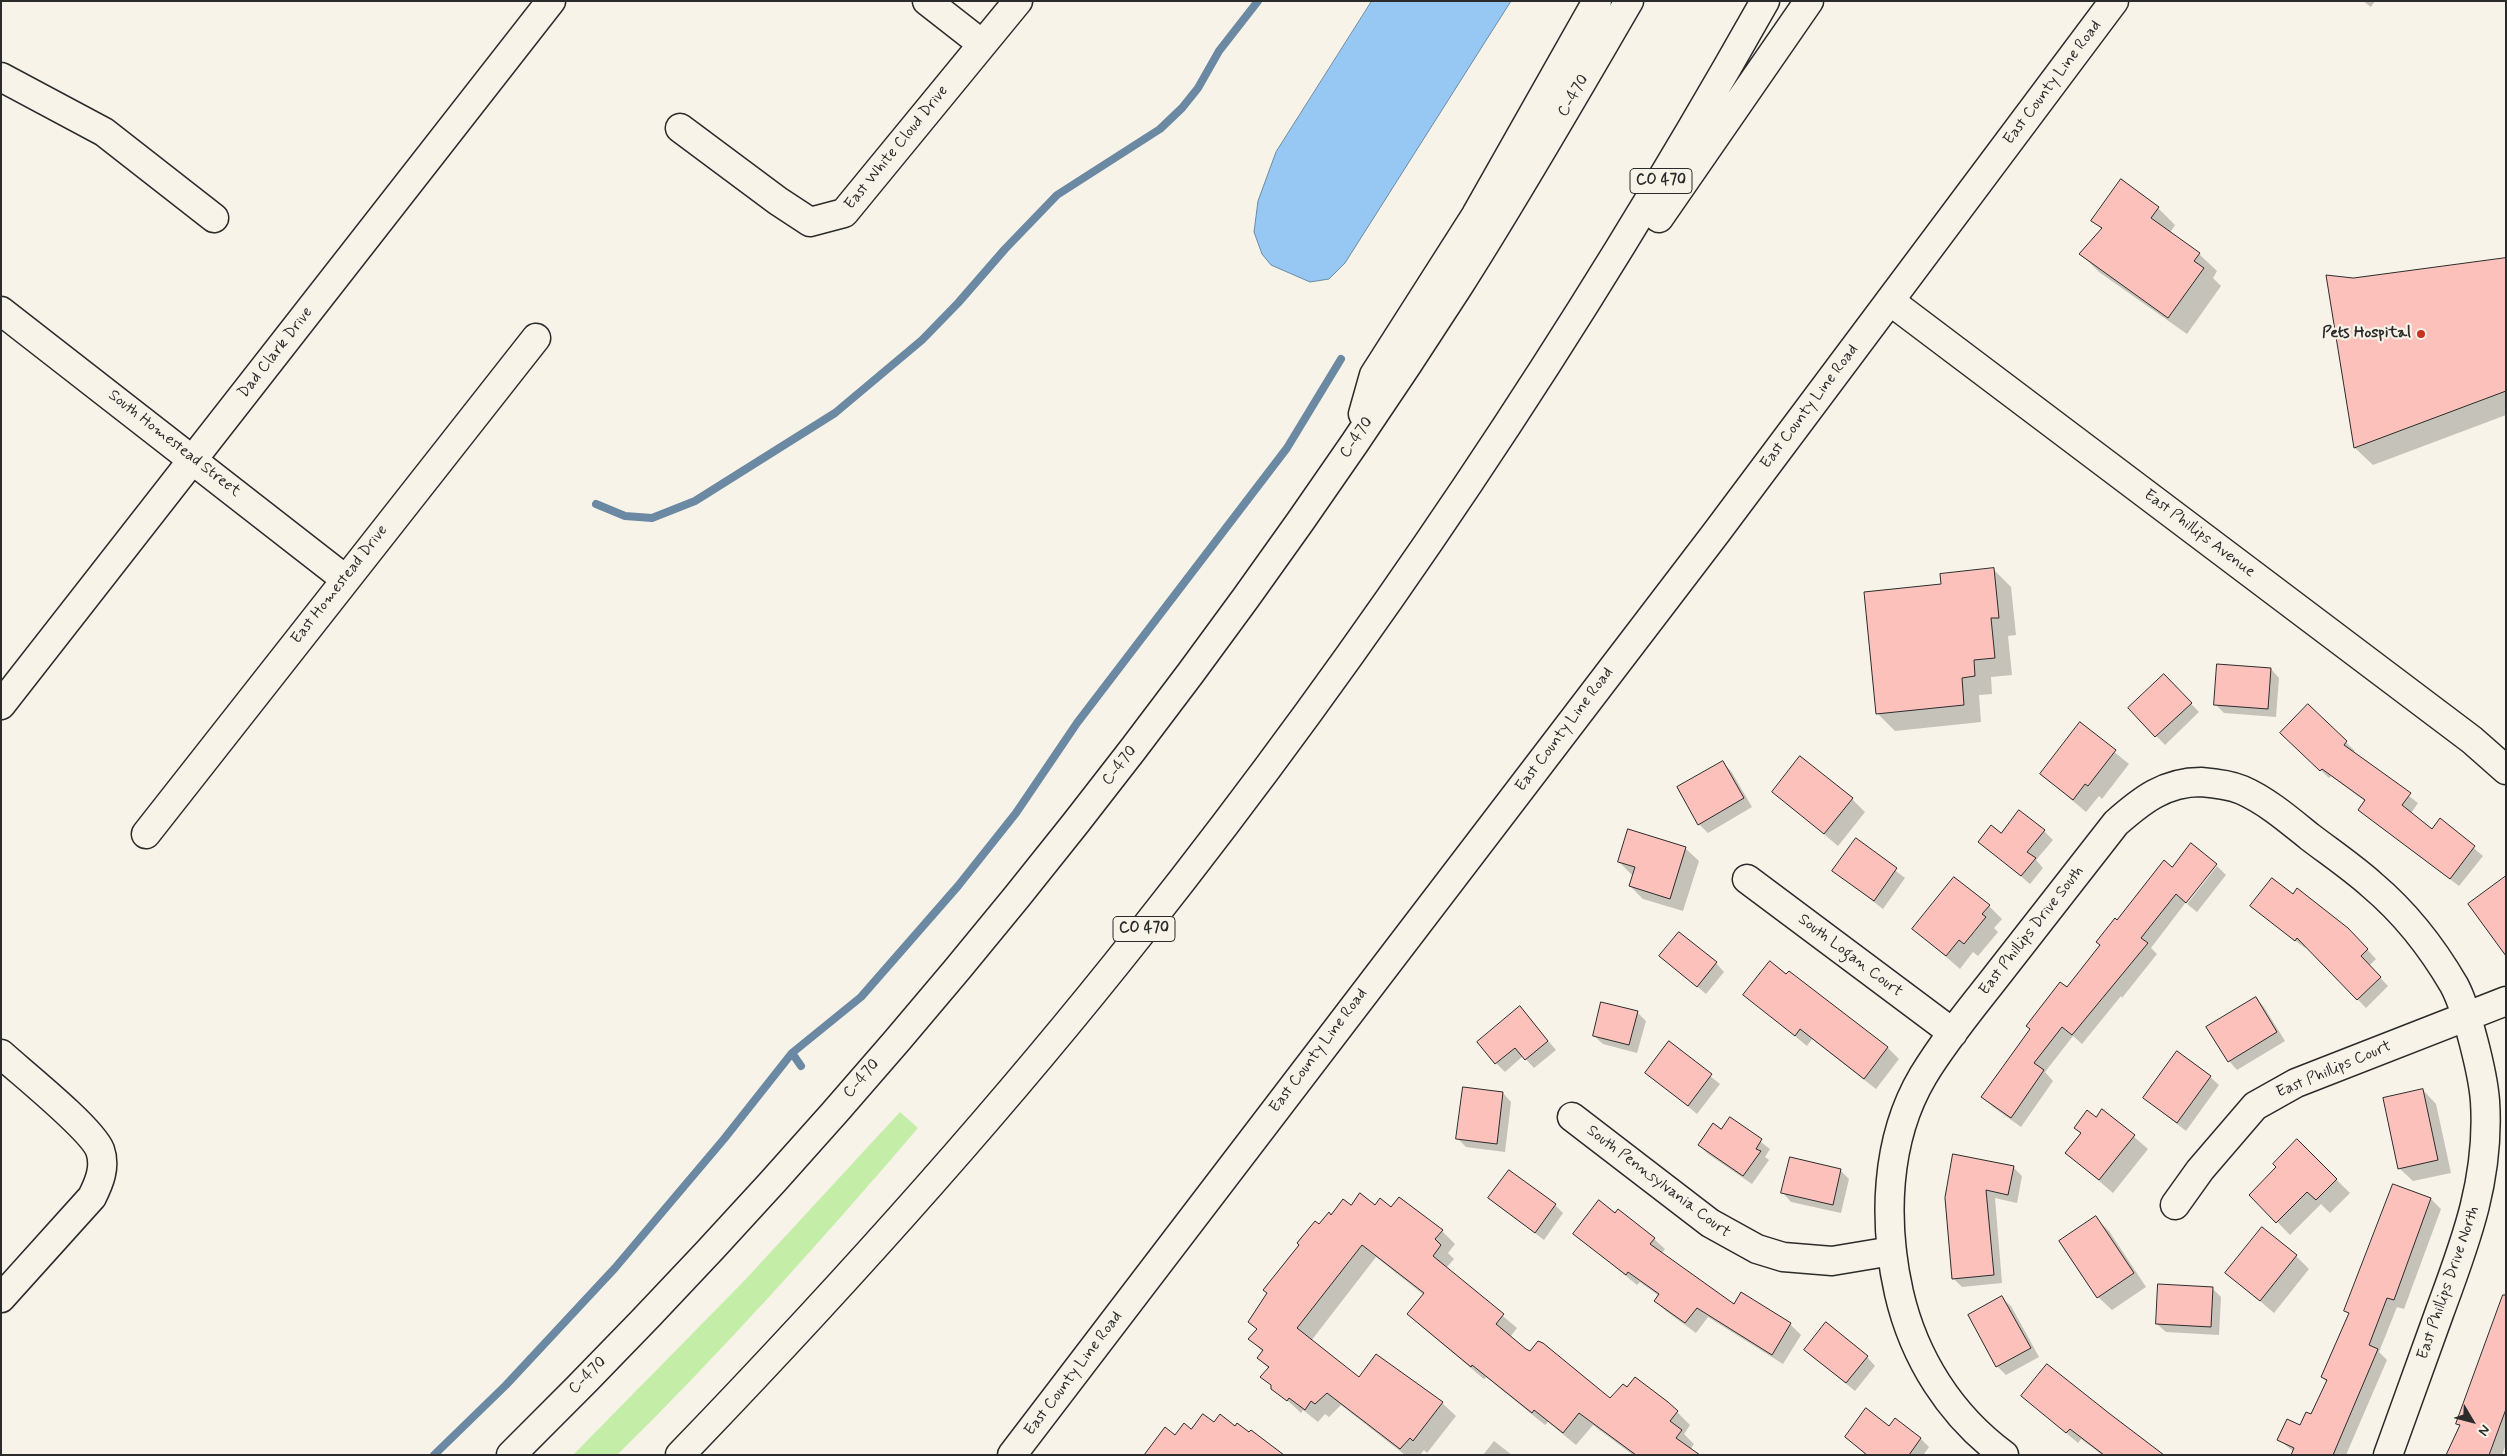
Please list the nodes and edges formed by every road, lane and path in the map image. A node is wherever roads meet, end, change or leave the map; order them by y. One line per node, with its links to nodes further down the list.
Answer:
1 (551, 1): 18 (main road, Dad Clark Drive)
2 (927, 1): 9 (main road)
3 (1018, 1): 9 (main road, East White Cloud Drive)
4 (1597, 1): 17 (main road)
5 (1629, 1): 17 (main road, C-470)
6 (1765, 1): 16 (main road, CO 470)
7 (1809, 1): 16 (main road)
8 (2114, 1): 13 (main road, East County Line Road)
9 (982, 44): 11 (main road, East White Cloud Drive)
10 (1, 77): 12 (main road)
11 (680, 128)
12 (214, 218)
13 (1890, 302): 21 (main road, East Phillips Avenue); 34 (main road, East County Line Road)
14 (1, 311): 18 (main road, South Homestead Street)
15 (536, 338): 19 (main road, East Homestead Drive)
16 (1551, 358): 33 (main road, CO 470)
17 (1354, 442): 32 (main road, C-470)
18 (194, 460): 19 (main road, South Homestead Street); 20 (main road, Dad Clark Drive)
19 (345, 579): 22 (main road, East Homestead Drive)
20 (1, 704)
21 (2506, 770)
22 (146, 834)
23 (1747, 878): 26 (main road, South Logan Court)
24 (2506, 1001): 25 (main road, East Phillips Court)
25 (2466, 1017): 26 (main road, East Phillips Drive South); 29 (main road, East Phillips Court); 36 (main road, East Phillips Drive North)
26 (1953, 1033): 30 (main road, East Phillips Drive South)
27 (1, 1054): 31 (main road)
28 (1572, 1117): 30 (main road, South Pennsylvania Court)
29 (2175, 1205)
30 (1892, 1251): 35 (main road, East Phillips Drive South)
31 (1, 1298)
32 (511, 1455)
33 (680, 1455)
34 (1012, 1455)
35 (2004, 1455)
36 (2388, 1455)

